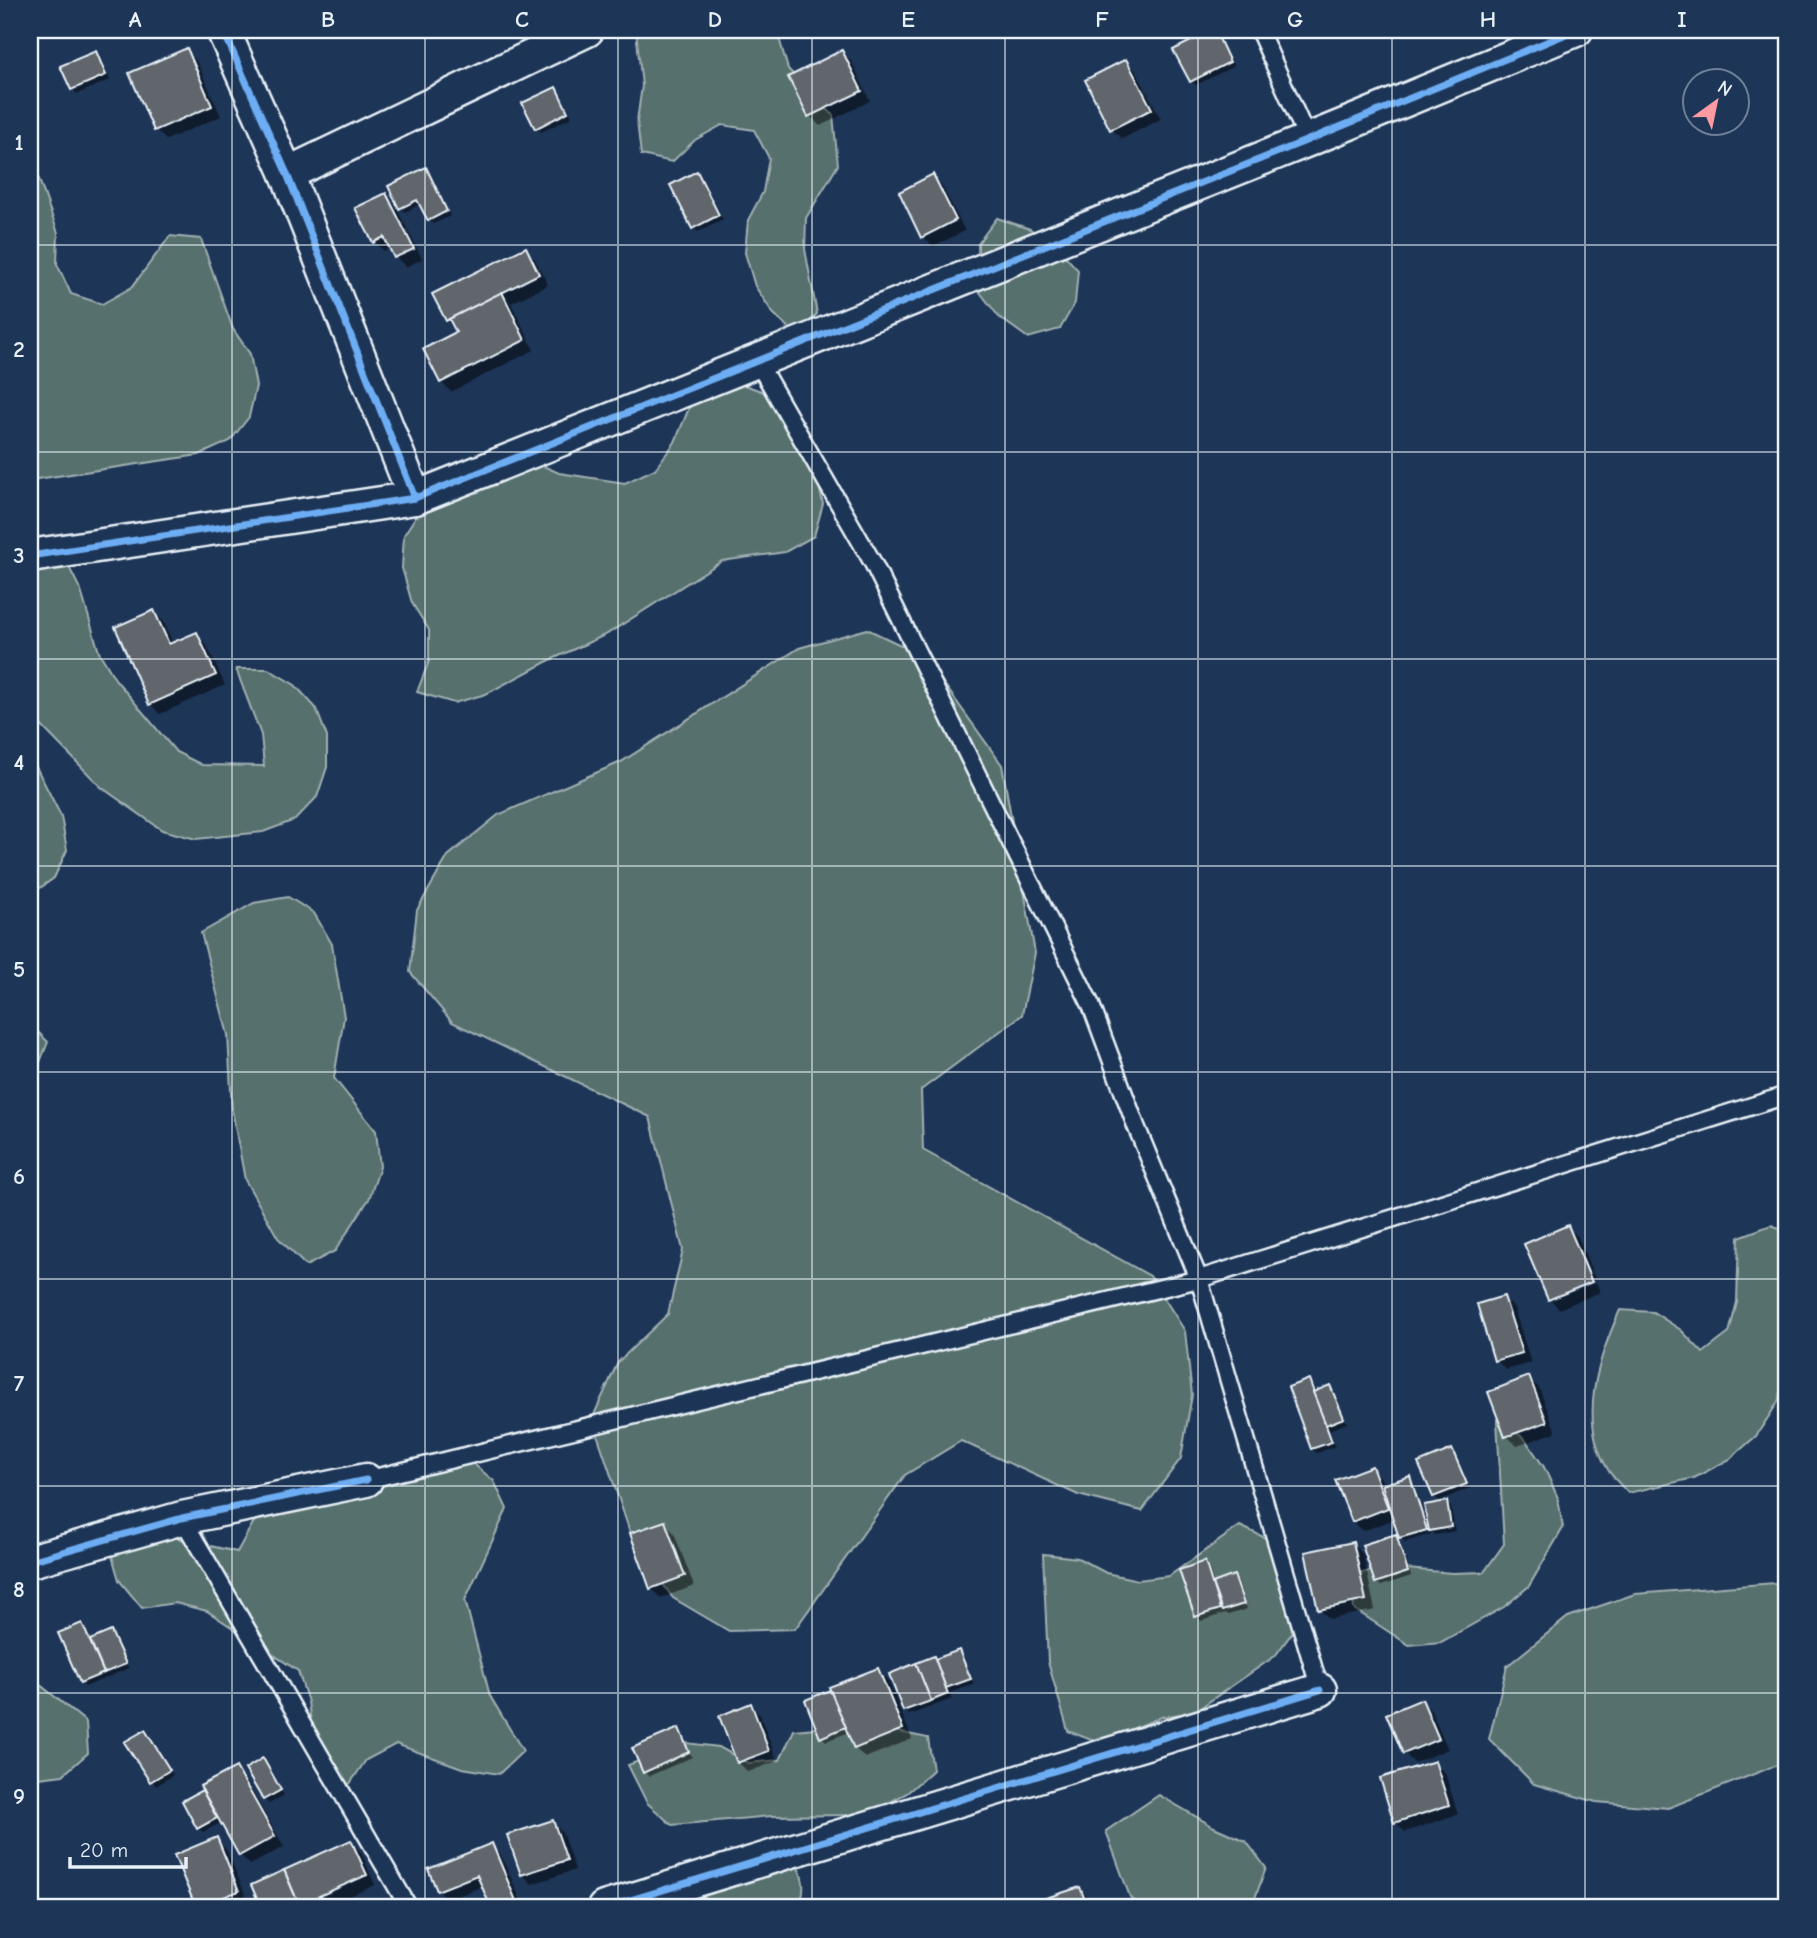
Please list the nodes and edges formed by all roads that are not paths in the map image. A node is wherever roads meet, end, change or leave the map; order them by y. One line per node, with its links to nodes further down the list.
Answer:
1 (223, 30): 6 (street)
2 (587, 30): 6 (street)
3 (1259, 30): 5 (lane)
4 (1576, 30): 5 (street)
5 (1308, 140): 7 (street)
6 (286, 174): 8 (street)
7 (757, 361): 8 (street); 11 (lane)
8 (415, 498): 9 (street)
9 (30, 556)
10 (1787, 1095): 11 (lane)
11 (1199, 1279): 12 (lane); 15 (lane)
12 (366, 1480): 13 (street)
13 (182, 1518): 14 (street); 16 (lane)
14 (30, 1561)
15 (1320, 1690): 17 (street)
16 (410, 1908)
17 (604, 1908)

